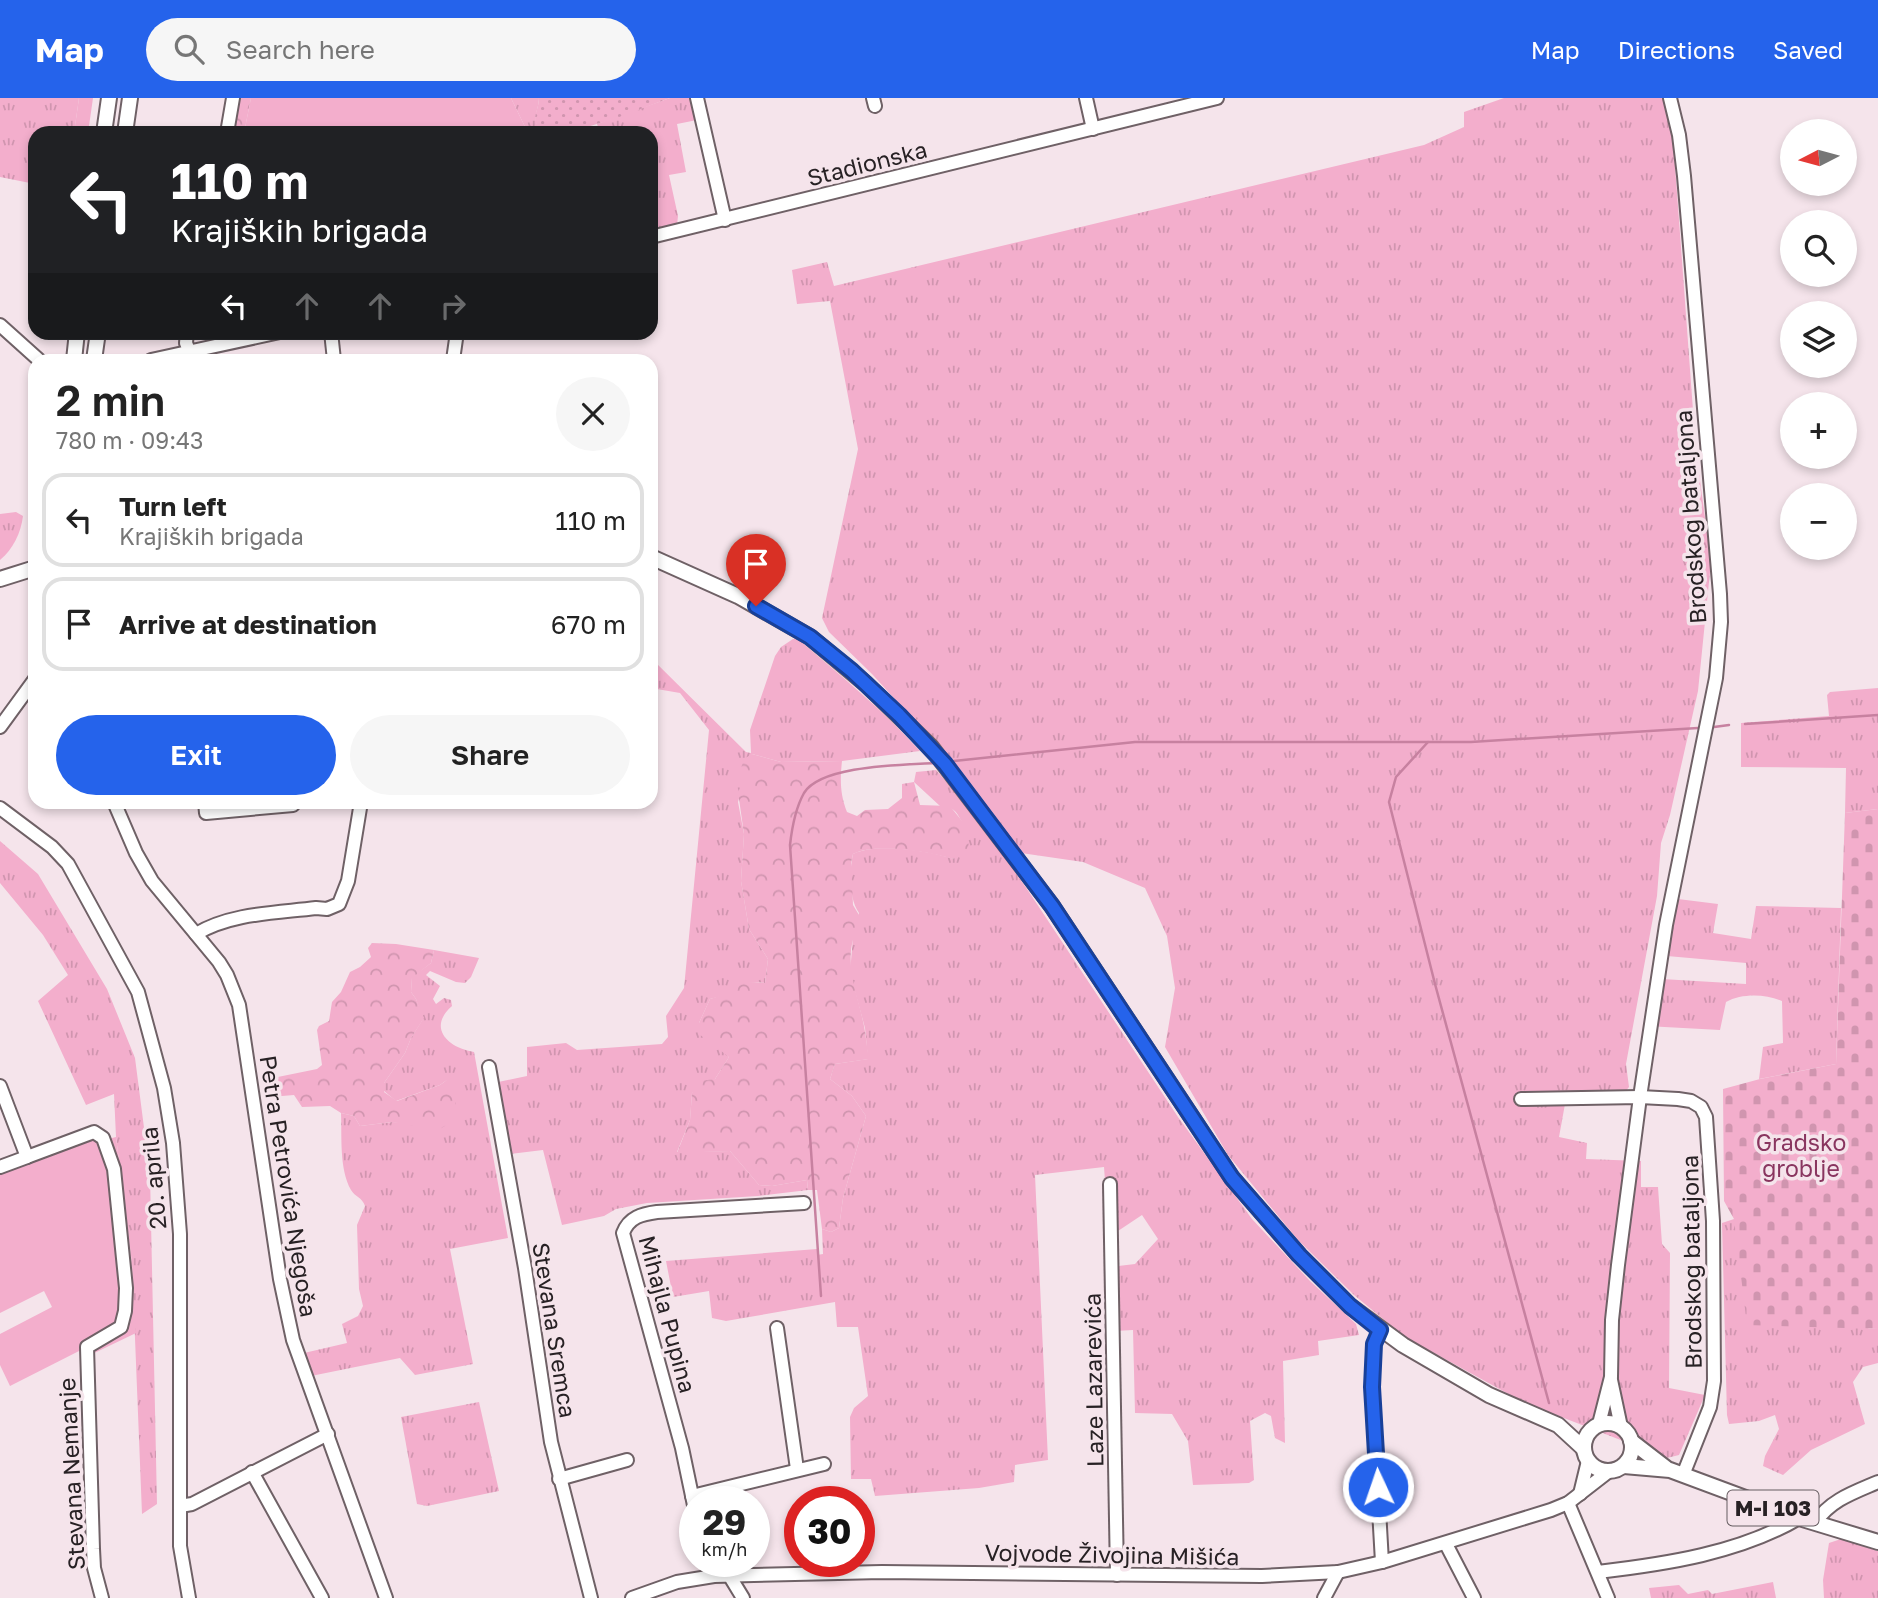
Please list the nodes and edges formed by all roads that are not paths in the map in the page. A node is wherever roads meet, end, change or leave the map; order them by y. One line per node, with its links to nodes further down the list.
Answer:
1 (109, 98): 9 (main road)
2 (130, 98): 10 (main road)
3 (233, 98): 11 (street)
4 (696, 98): 13 (street)
5 (1086, 98): 12 (street)
6 (1217, 98): 8 (street, Stadionska)
7 (1670, 98): 34 (street, Brodskog bataljona)
8 (1193, 101): 12 (street, Stadionska)
9 (104, 126)
10 (126, 126)
11 (227, 126)
12 (1093, 129): 13 (street, Stadionska)
13 (725, 220): 14 (street, Stadionska)
14 (658, 235)
15 (0, 325): 19 (street)
16 (186, 340): 18 (street)
17 (246, 340): 18 (street)
18 (190, 353): 20 (street)
19 (32, 354)
20 (184, 354)
21 (658, 560): 41 (main road)
22 (28, 571): 23 (main road)
23 (0, 579)
24 (28, 689): 25 (street)
25 (0, 727)
26 (0, 808): 62 (street, 20. aprila)
27 (117, 809): 31 (street, Petra Petrovića Njegoša)
28 (206, 809): 29 (street)
29 (250, 809)
30 (360, 809): 31 (street)
31 (196, 934): 46 (street, Petra Petrovića Njegoša)
32 (489, 1066): 56 (street, Stevana Sremca)
33 (0, 1086): 36 (street)
34 (1640, 1097): 35 (street, Brodskog bataljona); 42 (street, Brodskog bataljona); 55 (street, Brodskog bataljona)
35 (1521, 1099)
36 (27, 1157): 37 (street); 74 (street, Stevana Nemanje)
37 (0, 1167)
38 (1110, 1184): 71 (street, Laze Lazarevića)
39 (804, 1203): 58 (street, Mihajla Pupina)
40 (778, 1328): 52 (street)
41 (1380, 1330): 43 (main road); 67 (street)
42 (1611, 1377): 44 (street, Brodskog bataljona); 45 (street, Brodskog bataljona)
43 (1558, 1425): 44 (main road); 48 (main road)
44 (1597, 1425): 45 (main road); 48 (main road)
45 (1621, 1427): 47 (main road, M-I 103)
46 (328, 1434): 53 (street); 77 (street, Petra Petrovića Njegoša)
47 (1631, 1441): 51 (main road); 55 (main road, M-I 103)
48 (1585, 1455): 54 (main road); 60 (street)
49 (627, 1460): 56 (street)
50 (824, 1464): 52 (street)
51 (1624, 1466): 54 (main road, M-I 103); 55 (main road, M-I 103)
52 (797, 1469): 59 (street)
53 (252, 1472): 62 (street); 76 (street)
54 (1608, 1472): 60 (street, Vojvode Živojina Mišića)
55 (1676, 1473): 63 (main road, M-I 103)
56 (559, 1479): 78 (street, Stevana Sremca)
57 (1878, 1482): 64 (street)
58 (690, 1486)
59 (731, 1486)
60 (1580, 1494): 61 (street, Vojvode Živojina Mišića)
61 (1568, 1503): 66 (street, Vojvode Živojina Mišića); 69 (street)
62 (180, 1506): 75 (street, 20. aprila)
63 (1800, 1518): 64 (main road, M-I 103); 69 (street)
64 (1816, 1522): 65 (main road, M-I 103)
65 (1878, 1542)
66 (1446, 1544): 67 (street, Vojvode Živojina Mišića); 82 (street)
67 (1382, 1562): 68 (street, Vojvode Živojina Mišića)
68 (1338, 1572): 71 (street, Vojvode Živojina Mišića); 81 (street)
69 (1598, 1572): 83 (street)
70 (770, 1574): 71 (street, Vojvode Živojina Mišića)
71 (1118, 1575)
72 (705, 1577): 79 (street, Vojvode Živojina Mišića)
73 (730, 1577): 80 (street)
74 (102, 1598)
75 (189, 1598)
76 (322, 1598)
77 (386, 1598)
78 (591, 1598)
79 (632, 1598)
80 (743, 1598)
81 (1324, 1598)
82 (1474, 1598)
83 (1608, 1598)

